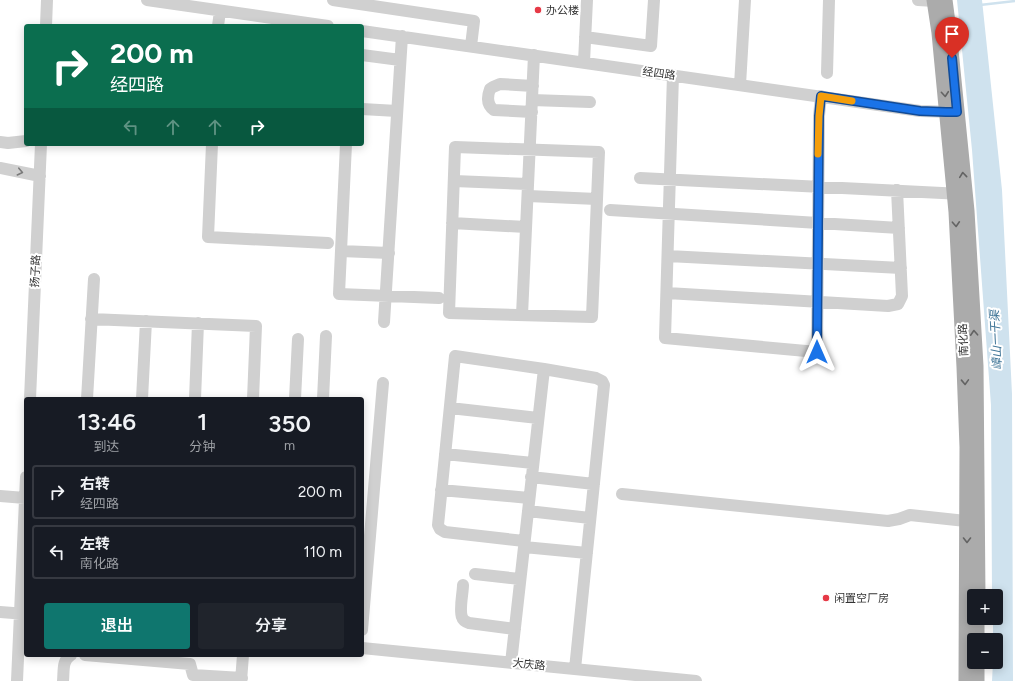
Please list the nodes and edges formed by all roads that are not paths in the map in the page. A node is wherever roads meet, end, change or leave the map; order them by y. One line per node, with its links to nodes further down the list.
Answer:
1 (48, 0): 11 (street)
2 (147, 0): 10 (street)
3 (333, 0): 17 (street)
4 (587, 0): 16 (street)
5 (654, 0): 16 (street)
6 (745, 0): 24 (street)
7 (830, 0): 22 (street)
8 (918, 0): 9 (street)
9 (938, 0): 32 (main road, 南化路)
10 (220, 11): 12 (street); 13 (street)
11 (46, 24)
12 (218, 24)
13 (314, 24)
14 (364, 31): 15 (street, 经四路)
15 (402, 36): 17 (street, 经四路); 20 (street)
16 (585, 38): 21 (street)
17 (471, 46): 19 (street, 经四路)
18 (364, 54): 20 (street)
19 (534, 55): 21 (street, 经四路); 25 (street)
20 (400, 60): 30 (street)
21 (584, 62): 23 (street, 经四路)
22 (827, 73)
23 (673, 75): 24 (street, 经四路); 42 (street)
24 (740, 85): 26 (street, 经四路)
25 (533, 86): 27 (street); 31 (street)
26 (821, 96): 32 (street, 经四路); 44 (street)
27 (532, 100): 28 (street); 31 (street)
28 (590, 102)
29 (364, 109): 30 (street)
30 (397, 111): 57 (street)
31 (532, 112): 38 (street)
32 (952, 112): 47 (main road, 南化路)
33 (24, 141): 34 (street)
34 (0, 142)
35 (41, 146): 40 (street, 扬子路)
36 (212, 146): 55 (street)
37 (346, 146): 56 (street)
38 (530, 150): 43 (street); 45 (street); 48 (street)
39 (0, 168): 40 (street, one-way to 40)
40 (40, 176): 75 (street, 扬子路)
41 (640, 178): 42 (street)
42 (670, 180): 44 (street); 50 (street)
43 (454, 181): 45 (street); 52 (street)
44 (818, 187): 46 (street); 51 (street)
45 (528, 190): 48 (street); 53 (street)
46 (897, 190): 47 (street); 54 (street)
47 (960, 194): 95 (main road, 南化路)
48 (597, 199): 66 (street)
49 (610, 210): 50 (street)
50 (669, 214): 51 (street); 58 (street)
51 (818, 223): 54 (street); 59 (street)
52 (452, 224): 53 (street); 66 (street)
53 (526, 226): 66 (street)
54 (899, 228): 60 (street)
55 (328, 243)
56 (341, 251): 57 (street); 63 (street)
57 (389, 253): 63 (street)
58 (668, 256): 59 (street); 62 (street)
59 (818, 264): 60 (street); 65 (street)
60 (901, 268): 65 (street)
61 (94, 279): 67 (street)
62 (667, 293): 65 (street); 65 (street)
63 (386, 296): 64 (street); 69 (street)
64 (439, 298)
65 (817, 302)
66 (522, 315)
67 (91, 319): 68 (street); 76 (street)
68 (146, 321): 70 (street); 77 (street)
69 (384, 322)
70 (198, 323): 78 (street); 79 (street)
71 (326, 336): 81 (street)
72 (298, 339): 80 (street)
73 (544, 369): 82 (street); 83 (street); 87 (street)
74 (383, 383): 103 (street)
75 (30, 397)
76 (87, 397)
77 (142, 397)
78 (195, 397)
79 (253, 397)
80 (295, 397)
81 (323, 397)
82 (450, 408): 83 (street); 84 (street)
83 (538, 418): 85 (street)
84 (445, 454): 85 (street); 88 (street)
85 (533, 463): 86 (street)
86 (531, 477): 87 (street); 92 (street)
87 (594, 484): 94 (street)
88 (442, 490): 92 (street); 96 (street)
89 (24, 491): 91 (street)
90 (622, 494): 95 (street)
91 (0, 496)
92 (529, 498): 93 (street)
93 (528, 511): 94 (street); 96 (street)
94 (590, 518): 97 (street)
95 (972, 521): 102 (main road, 南化路); 118 (main road, 南化路, one-way to 118)
96 (524, 544): 97 (street); 100 (street)
97 (587, 553): 113 (street)
98 (24, 573): 105 (street)
99 (475, 574): 100 (street)
100 (520, 579): 106 (street)
101 (463, 585): 106 (street)
102 (977, 589)
103 (364, 606)
104 (0, 612): 105 (street)
105 (23, 614): 115 (street)
106 (515, 629): 111 (street)
107 (364, 648): 111 (street, 大庆路)
108 (68, 657): 116 (street)
109 (108, 657): 114 (street)
110 (243, 657): 114 (street)
111 (511, 662): 113 (street, 大庆路)
112 (977, 669): 119 (main road)
113 (583, 673): 117 (street, 大庆路)
114 (241, 679)
115 (17, 681)
116 (63, 681)
117 (696, 681)
118 (966, 681)
119 (977, 681)

